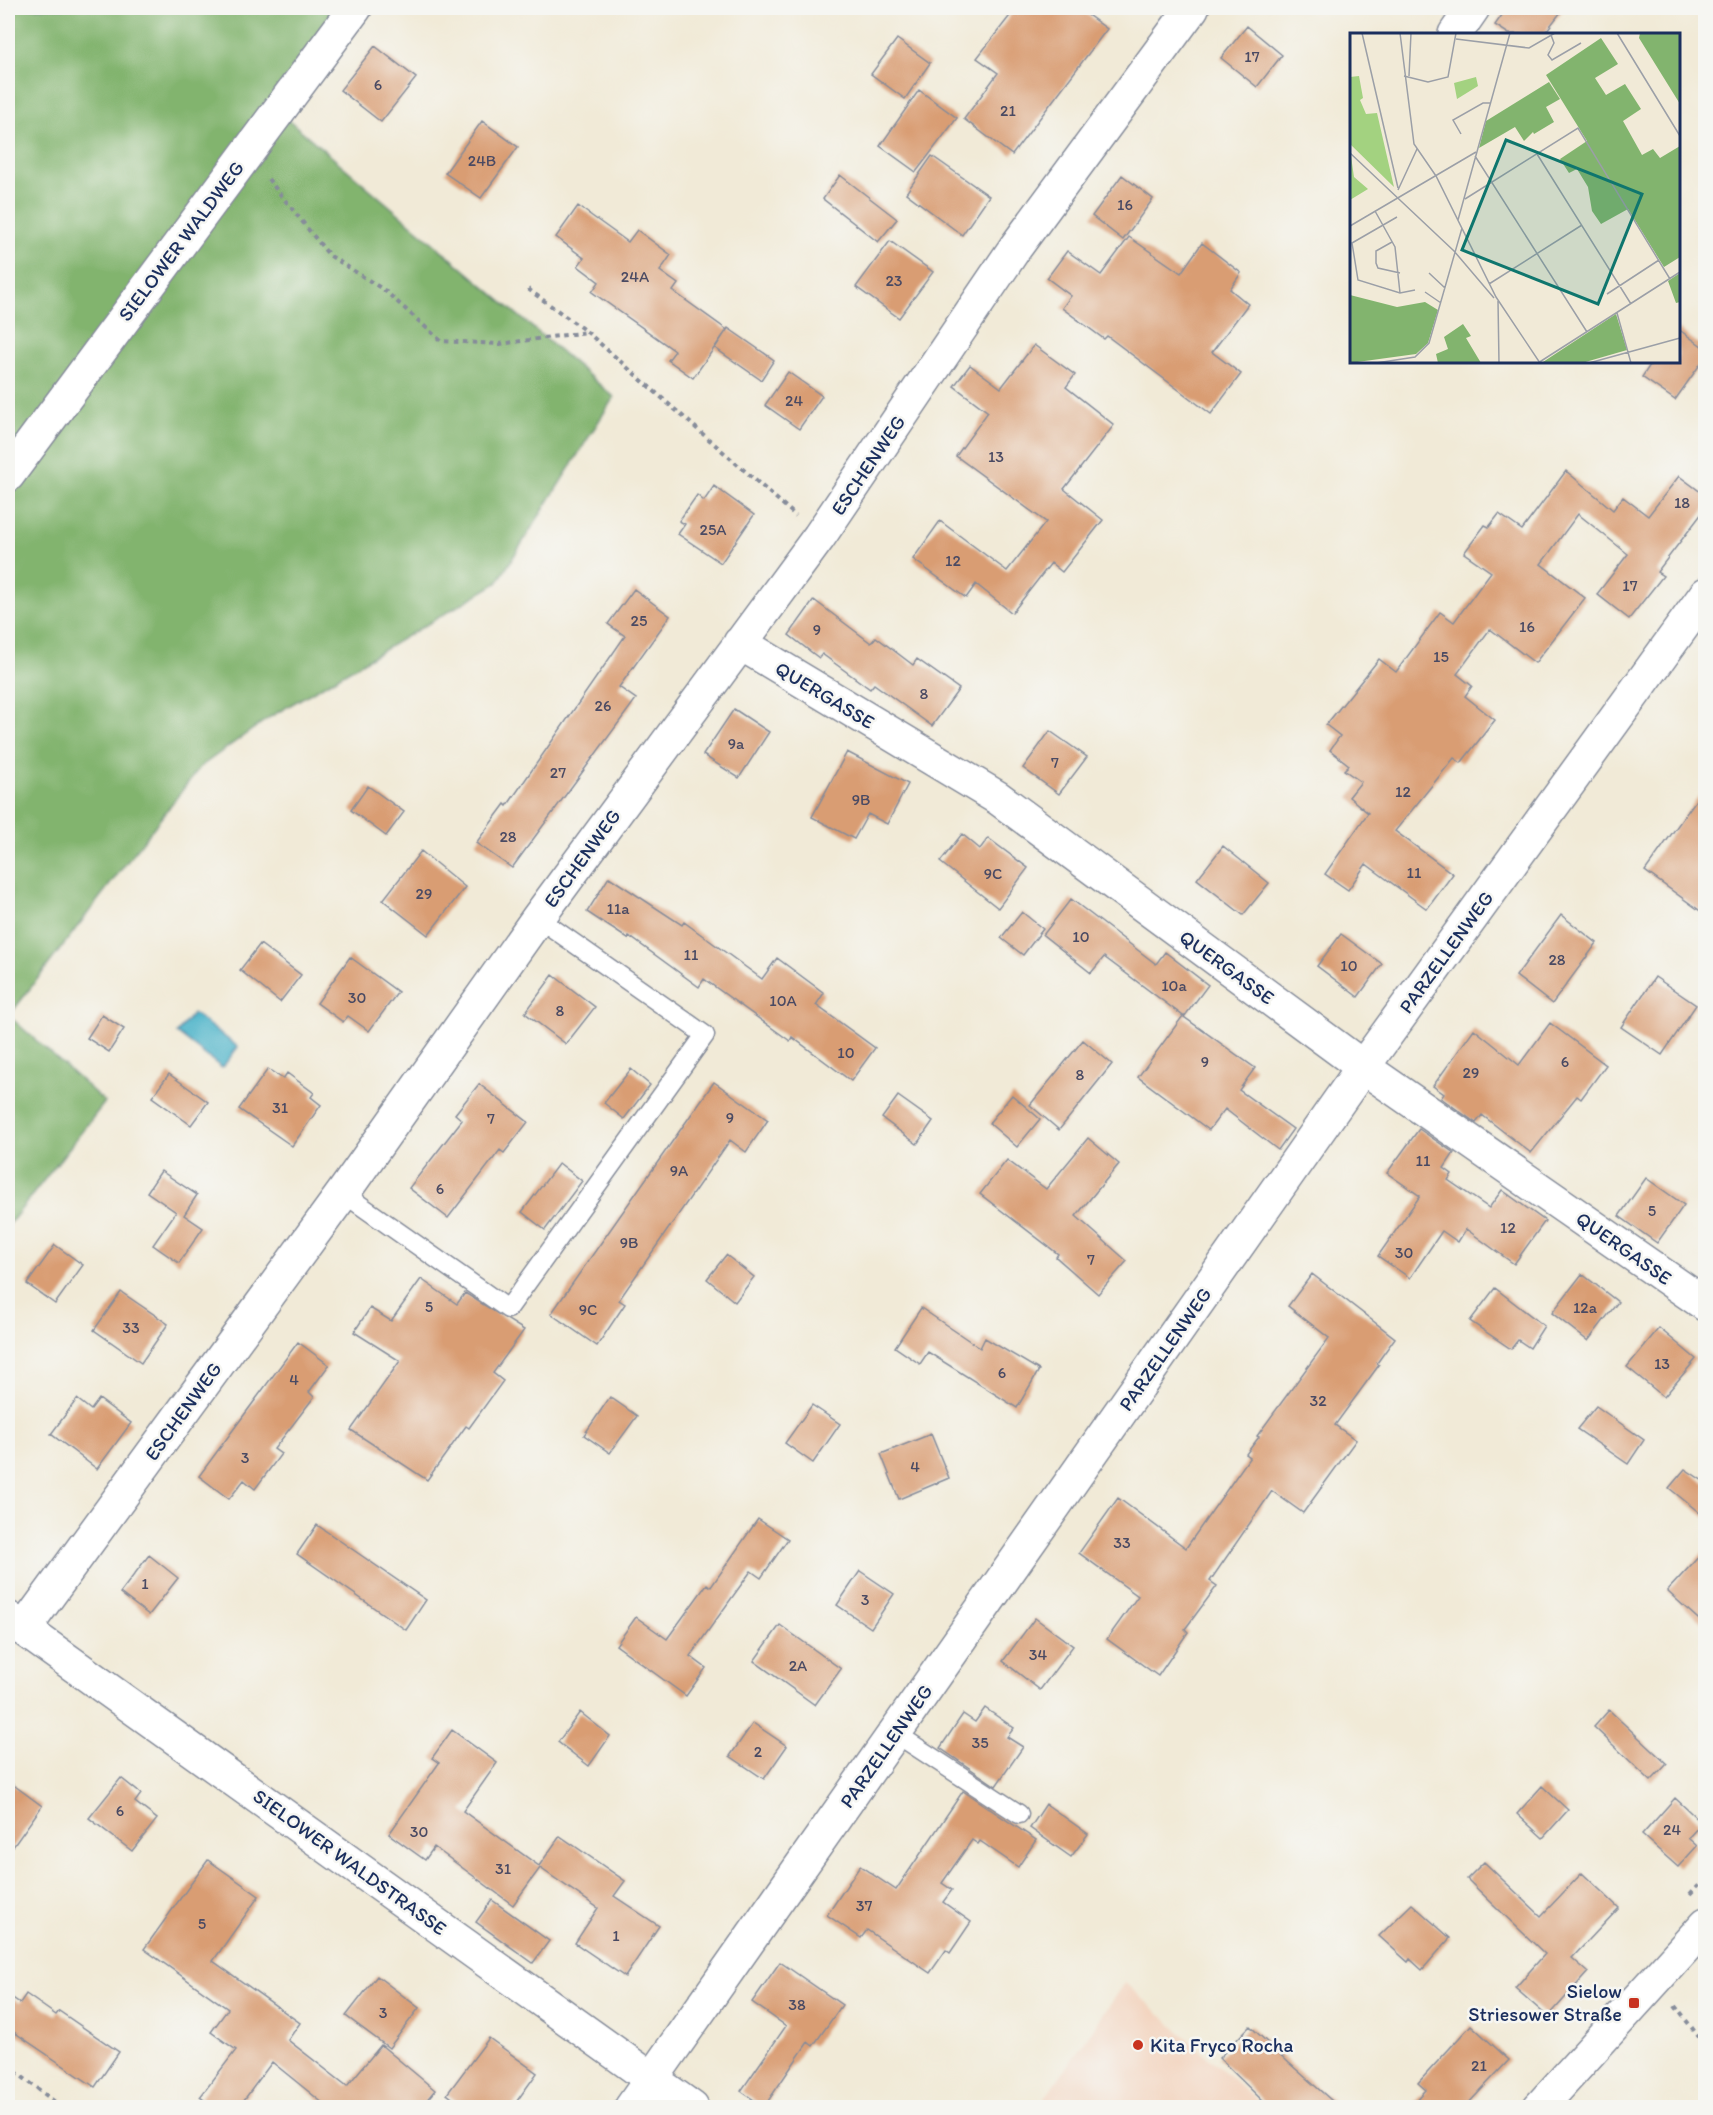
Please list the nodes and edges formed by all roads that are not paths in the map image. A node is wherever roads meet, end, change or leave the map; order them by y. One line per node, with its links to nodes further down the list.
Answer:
1 (355, 8): 5 (street, SIELOWER WALDWEG)
2 (1192, 8): 7 (street, ESCHENWEG)
3 (1473, 8): 4 (street)
4 (1456, 33)
5 (8, 475)
6 (1706, 594): 9 (street, PARZELLENWEG)
7 (740, 643): 8 (street, ESCHENWEG); 9 (street, QUERGASSE)
8 (538, 918): 10 (street, ESCHENWEG); 10 (lane, ESCHENWEG)
9 (1363, 1067): 11 (street, QUERGASSE); 13 (street, PARZELLENWEG)
10 (343, 1193): 12 (street, ESCHENWEG)
11 (1706, 1305)
12 (16, 1623): 16 (street, SIELOWER WALDSTRASSE)
13 (896, 1733): 14 (lane); 16 (street, PARZELLENWEG)
14 (1019, 1814)
15 (1706, 1924): 19 (street)
16 (651, 2078): 17 (street, PARZELLENWEG); 18 (street, SIELOWER WALDSTRASSE)
17 (630, 2108)
18 (692, 2108)
19 (1539, 2108)

